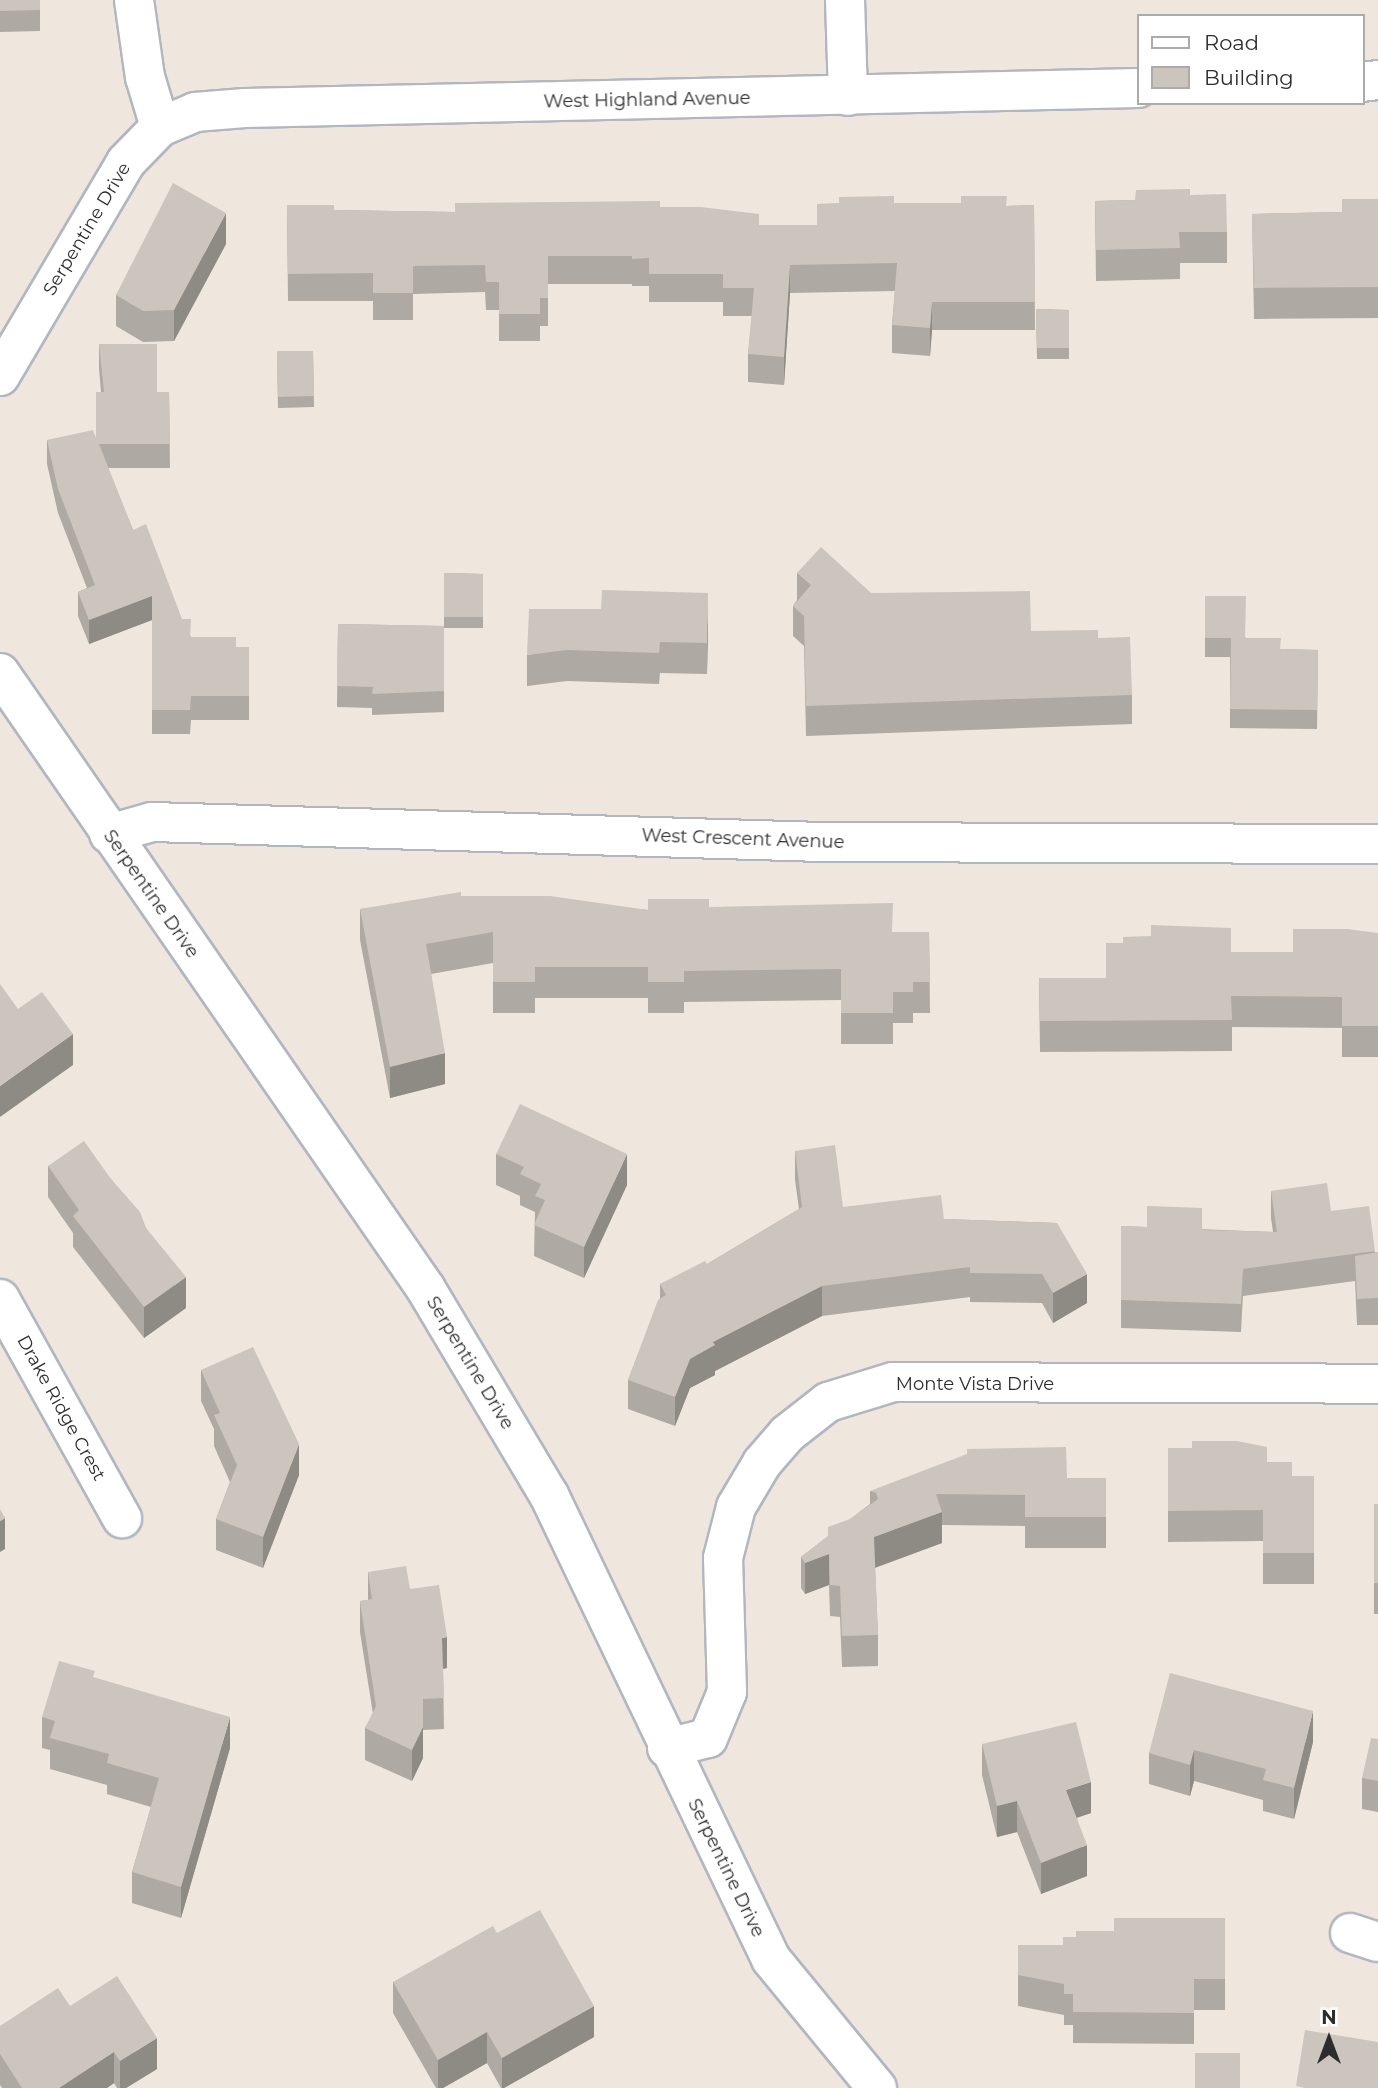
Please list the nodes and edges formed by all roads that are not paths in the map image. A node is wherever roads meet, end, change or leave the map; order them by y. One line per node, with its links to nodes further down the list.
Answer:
1 (134, 0): 5 (street)
2 (845, 0): 4 (street)
3 (1136, 88): 4 (street, West Highland Avenue)
4 (848, 96): 5 (street, West Highland Avenue)
5 (160, 127): 6 (street, Serpentine Drive)
6 (0, 376)
7 (0, 673): 8 (street, Serpentine Drive)
8 (110, 834): 9 (street, West Crescent Avenue); 13 (street, Serpentine Drive)
9 (1378, 844)
10 (0, 1299): 12 (street, Drake Ridge Crest)
11 (1378, 1384): 13 (street, Monte Vista Drive)
12 (121, 1518)
13 (667, 1748): 14 (street, Serpentine Drive)
14 (877, 2088)

